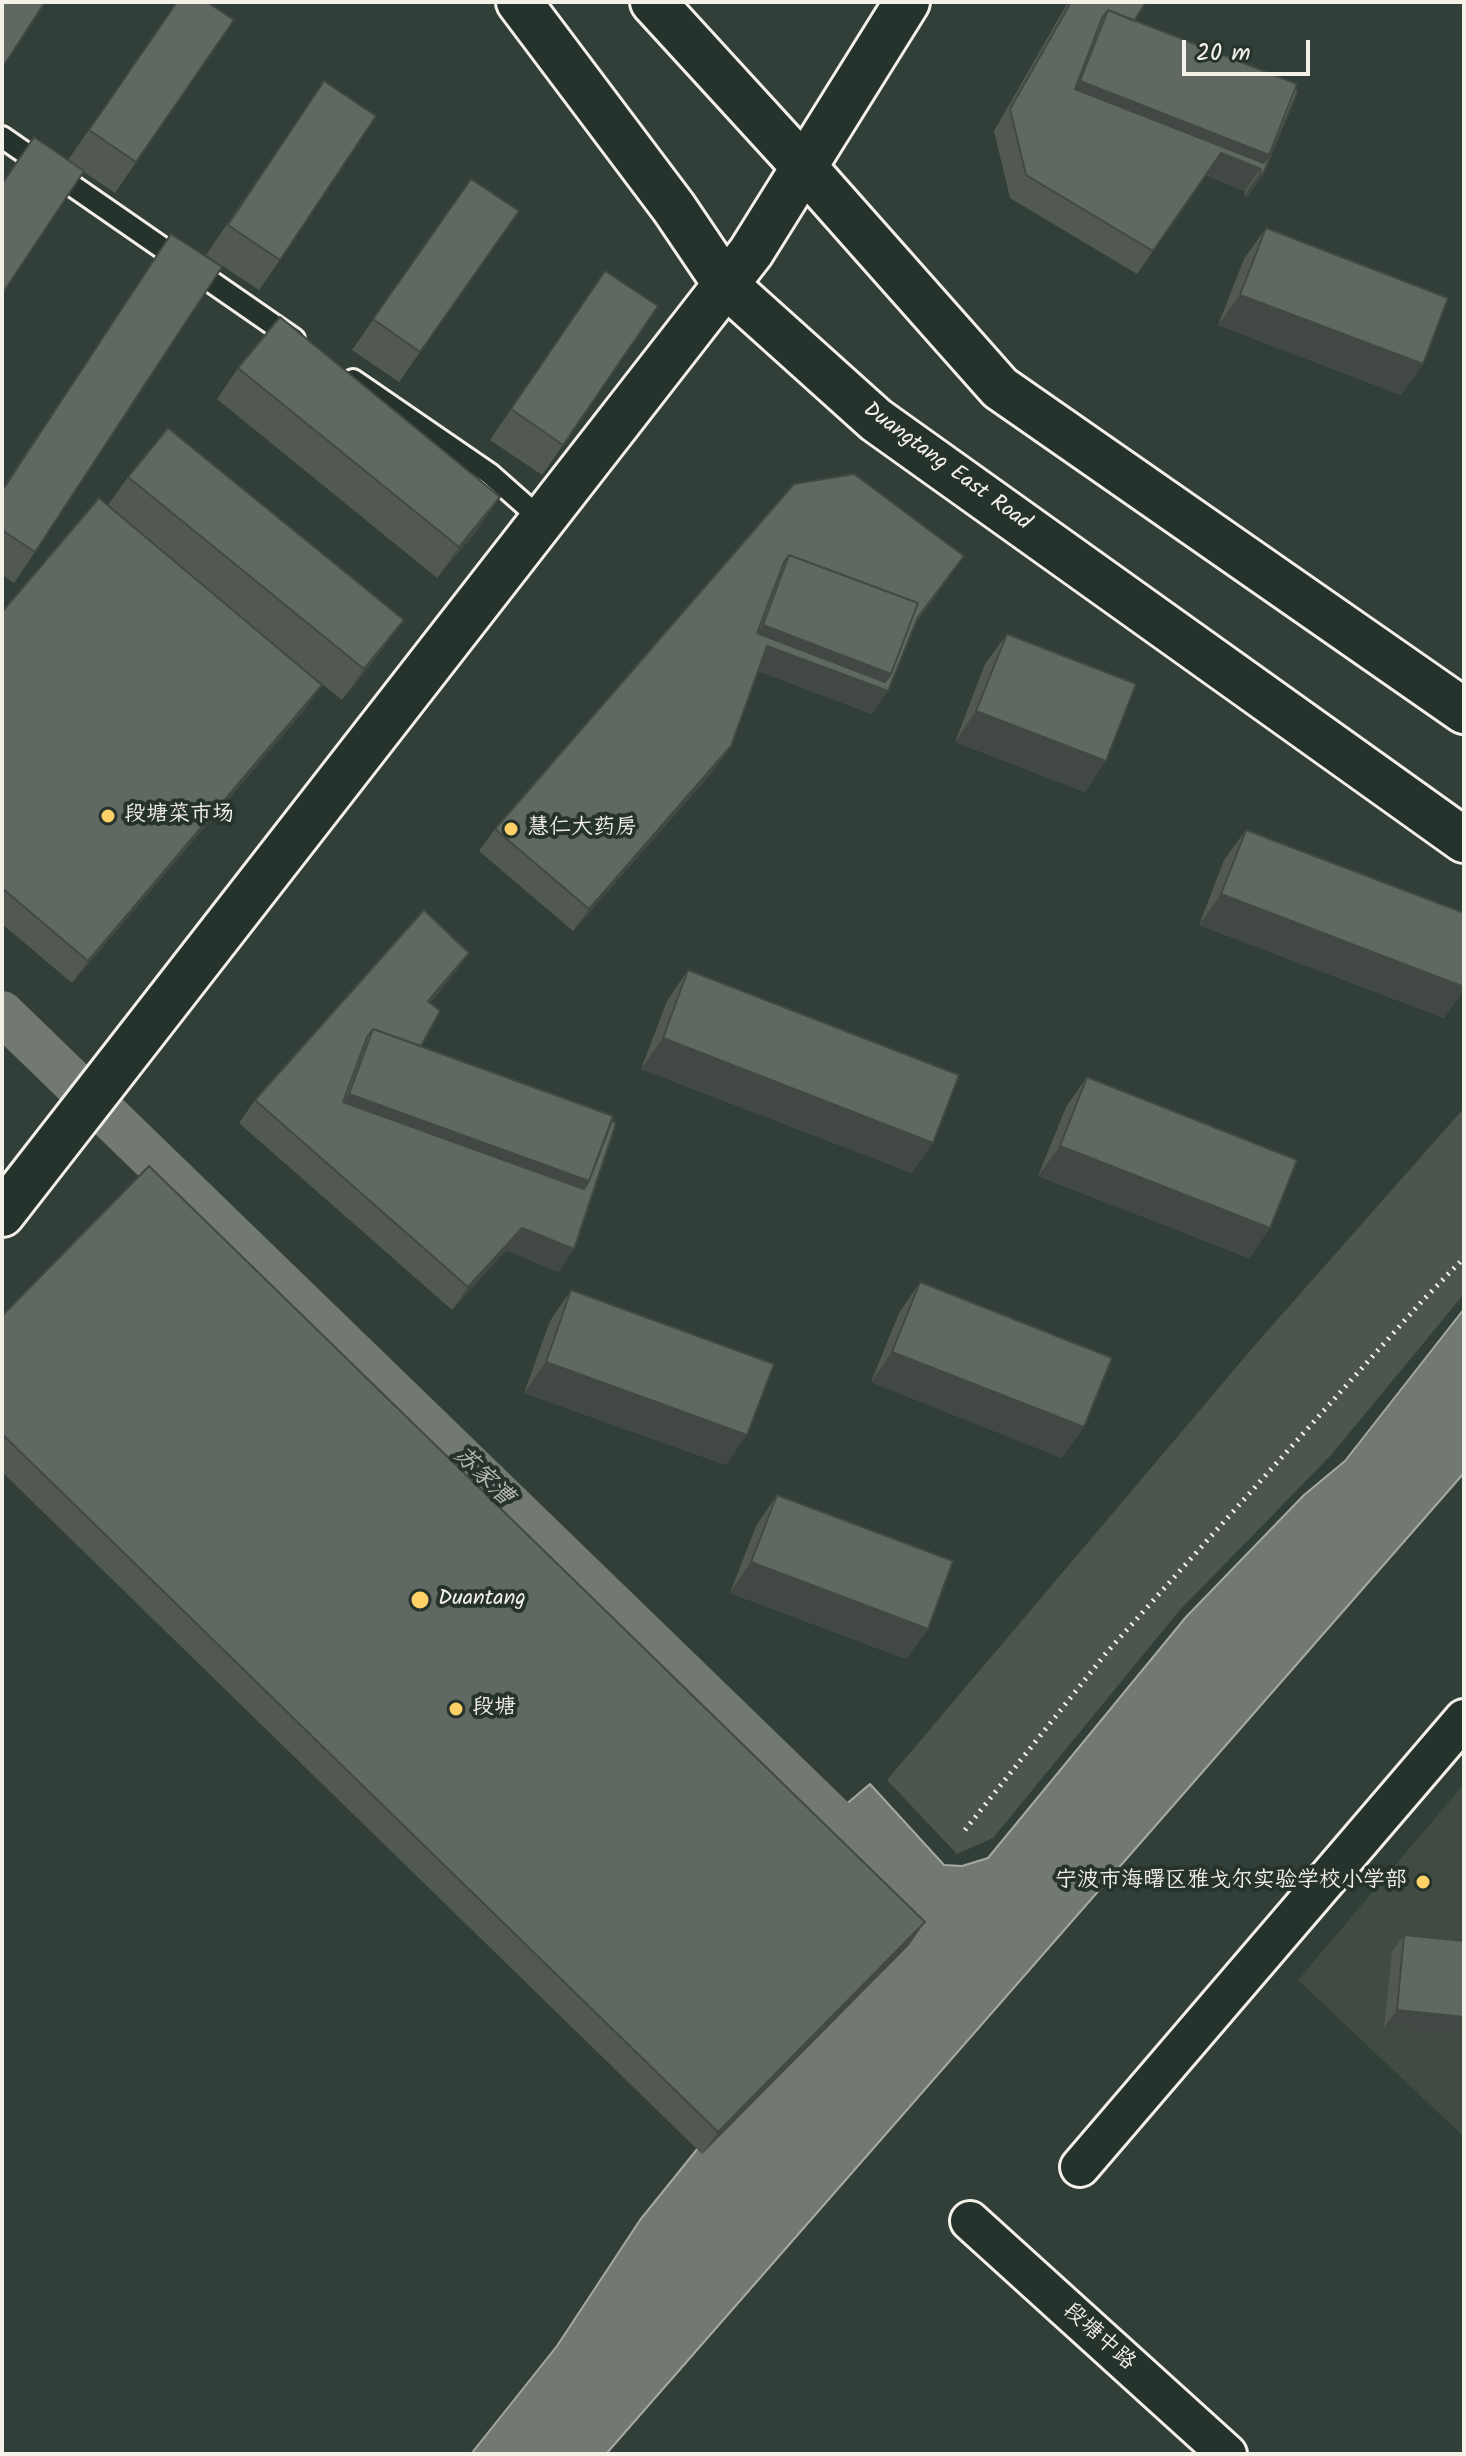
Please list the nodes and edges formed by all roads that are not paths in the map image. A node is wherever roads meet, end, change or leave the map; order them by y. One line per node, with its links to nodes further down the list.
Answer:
1 (519, 2): 6 (main road, Duangtang East Road)
2 (653, 2): 5 (main road)
3 (907, 2): 5 (main road)
4 (2, 137): 7 (lane)
5 (804, 167): 6 (main road); 10 (main road)
6 (726, 285): 9 (main road); 11 (main road, Duangtang East Road)
7 (310, 350)
8 (336, 368): 9 (lane)
9 (542, 520): 12 (main road)
10 (1464, 711)
11 (1464, 840)
12 (2, 1214)
13 (1464, 1719): 14 (street)
14 (1080, 2167)
15 (970, 2221): 16 (street, 段塘中路)
16 (1227, 2454)

